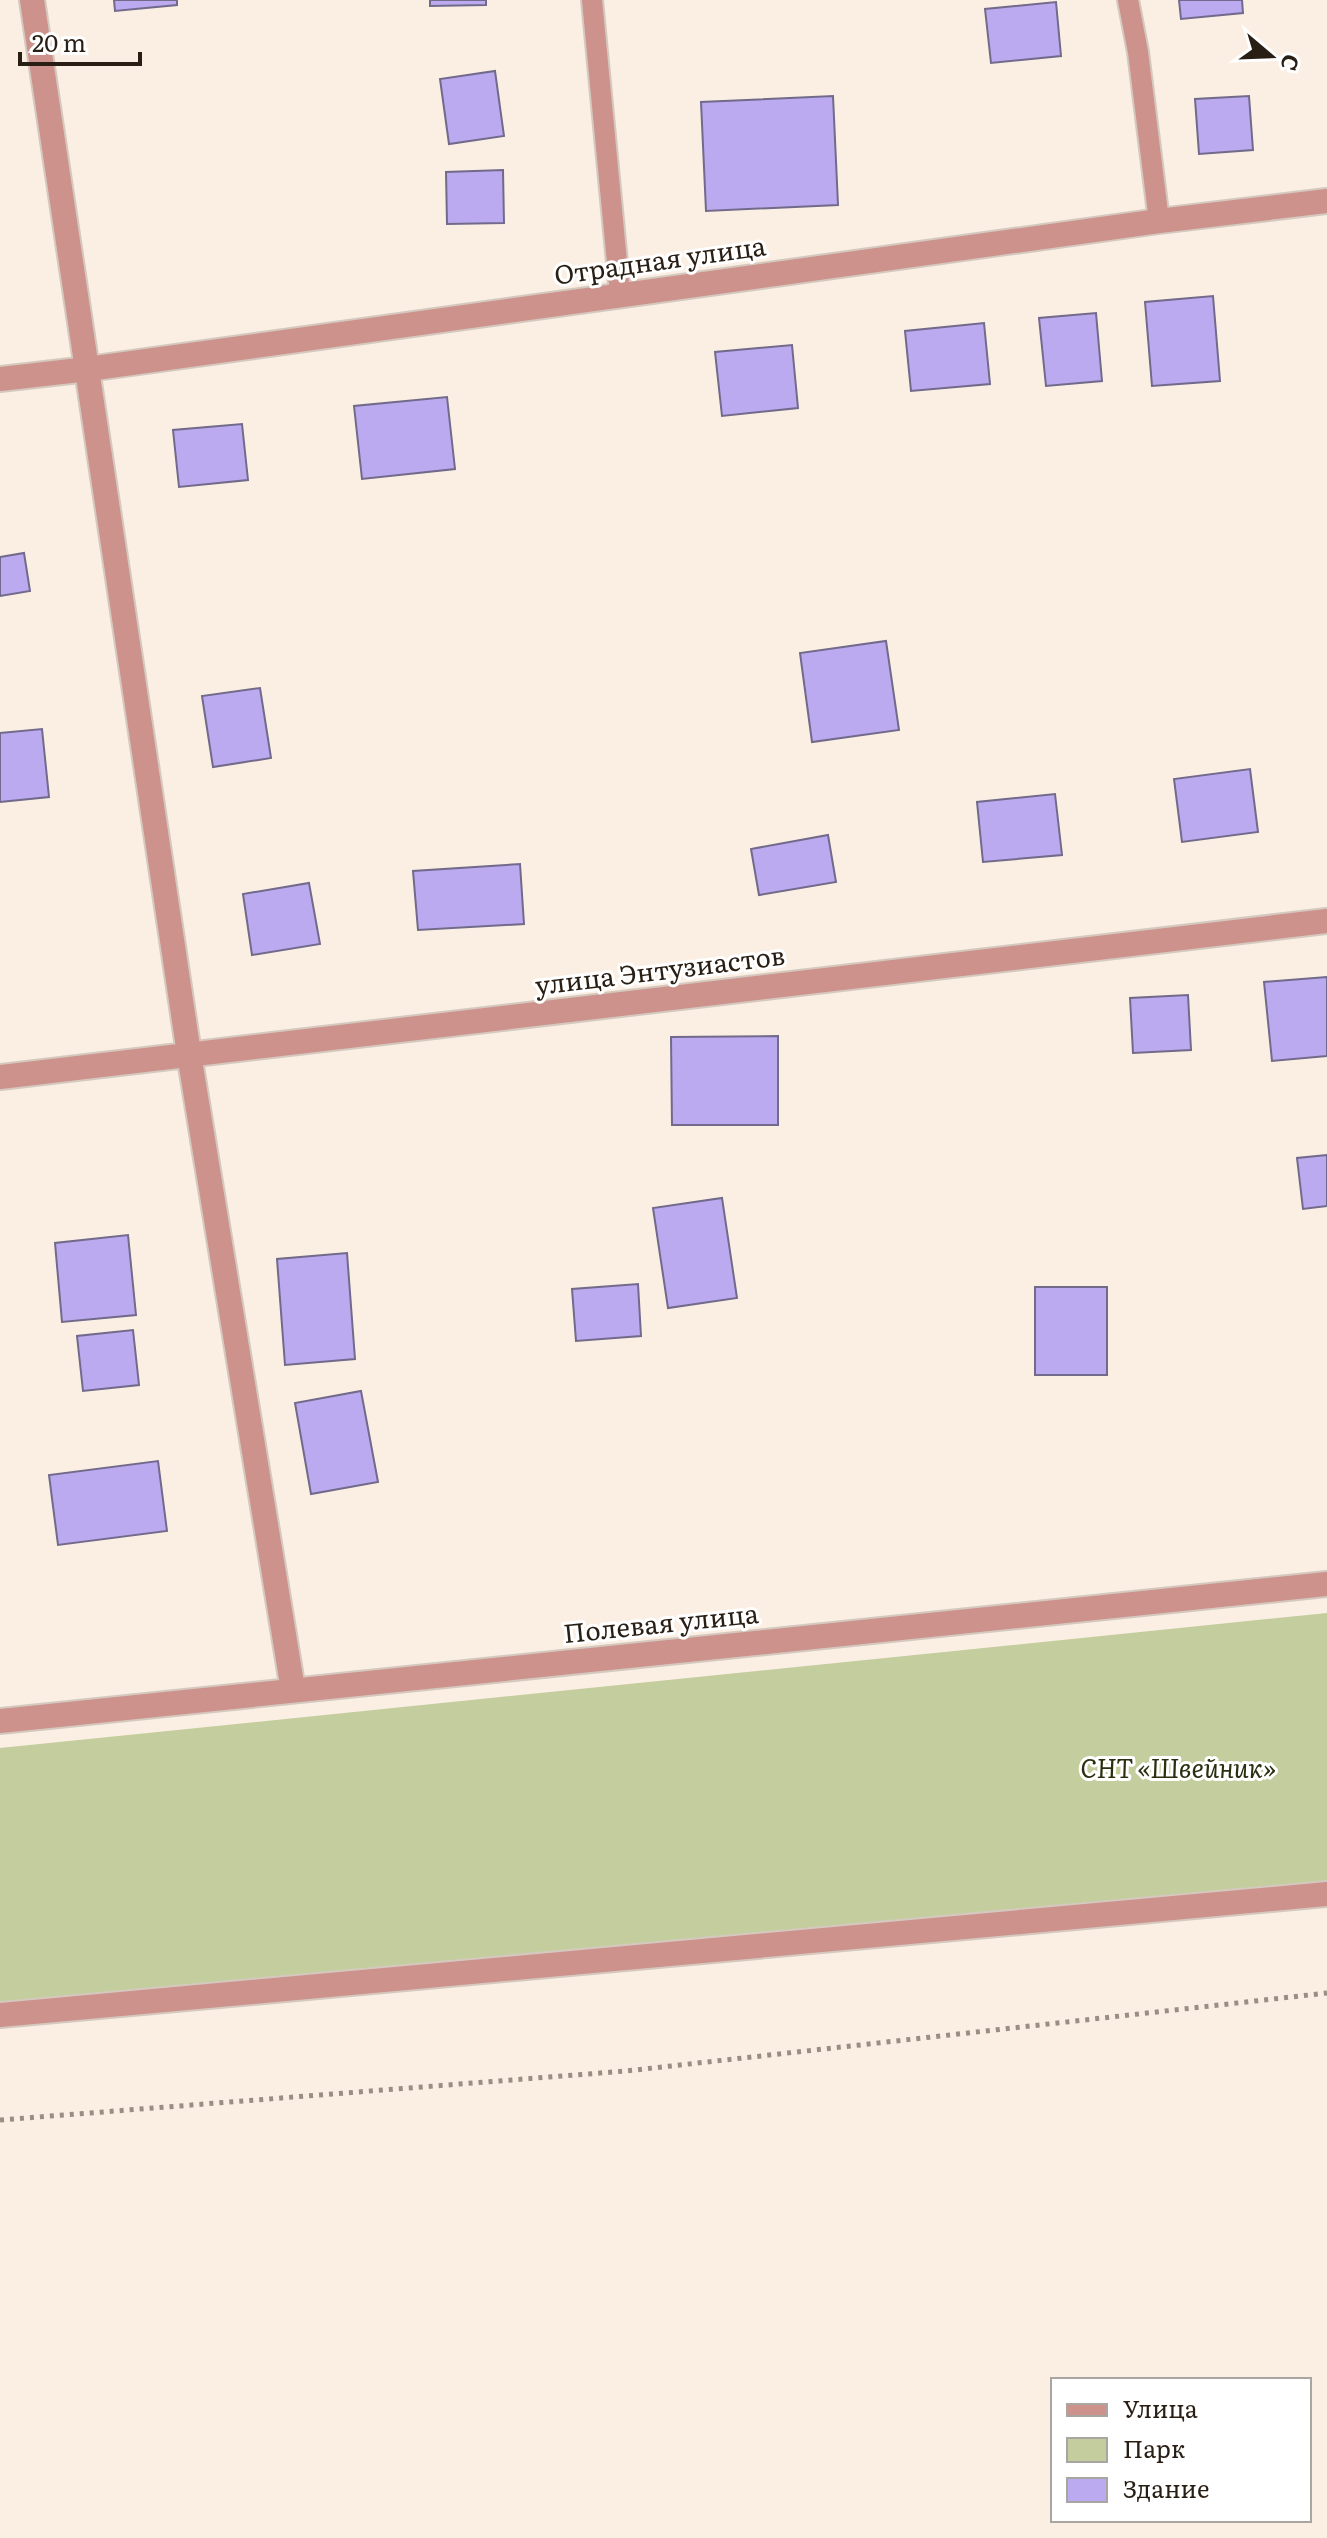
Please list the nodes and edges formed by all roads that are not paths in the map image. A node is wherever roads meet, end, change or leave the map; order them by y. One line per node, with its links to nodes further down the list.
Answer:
1 (32, 0): 7 (street)
2 (592, 0): 6 (lane)
3 (1128, 0): 5 (lane)
4 (1327, 201): 5 (street, Отрадная улица)
5 (1159, 221): 6 (street, Отрадная улица)
6 (620, 294): 7 (street, Отрадная улица)
7 (88, 369): 8 (street, Отрадная улица); 10 (street)
8 (0, 379)
9 (1327, 921): 10 (street, улица Энтузиастов)
10 (189, 1054): 11 (street, улица Энтузиастов); 13 (street)
11 (0, 1077)
12 (1327, 1584): 13 (street, Полевая улица)
13 (293, 1690): 14 (street, Полевая улица)
14 (0, 1721)
15 (1327, 1894): 16 (street)
16 (0, 2015)

